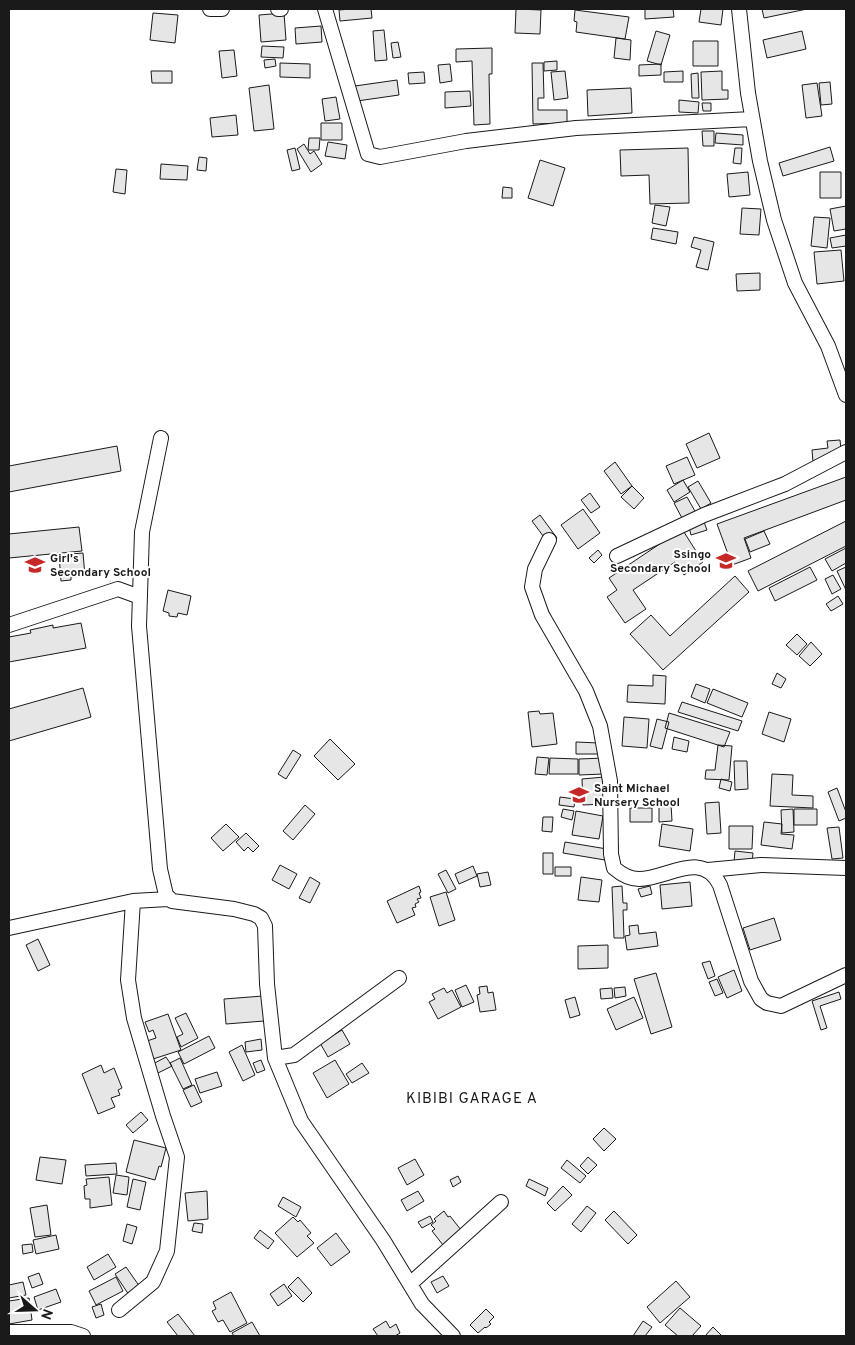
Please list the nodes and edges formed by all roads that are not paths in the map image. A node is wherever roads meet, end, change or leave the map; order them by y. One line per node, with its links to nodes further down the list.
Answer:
1 (325, 9): 3 (street)
2 (739, 9): 3 (street)
3 (752, 119): 4 (street)
4 (846, 395)
5 (161, 438): 9 (street)
6 (846, 452): 8 (street)
7 (549, 540): 12 (street)
8 (617, 556)
9 (140, 596): 10 (street); 13 (street)
10 (9, 625)
11 (846, 868): 12 (street)
12 (708, 870): 16 (street)
13 (168, 899): 14 (street); 18 (street)
14 (133, 901): 15 (street); 21 (street)
15 (9, 928)
16 (846, 975)
17 (398, 978): 18 (street)
18 (275, 1058): 20 (street)
19 (501, 1202): 20 (street)
20 (410, 1284): 24 (street)
21 (119, 1310)
22 (9, 1332): 23 (street)
23 (82, 1336)
24 (453, 1336)

